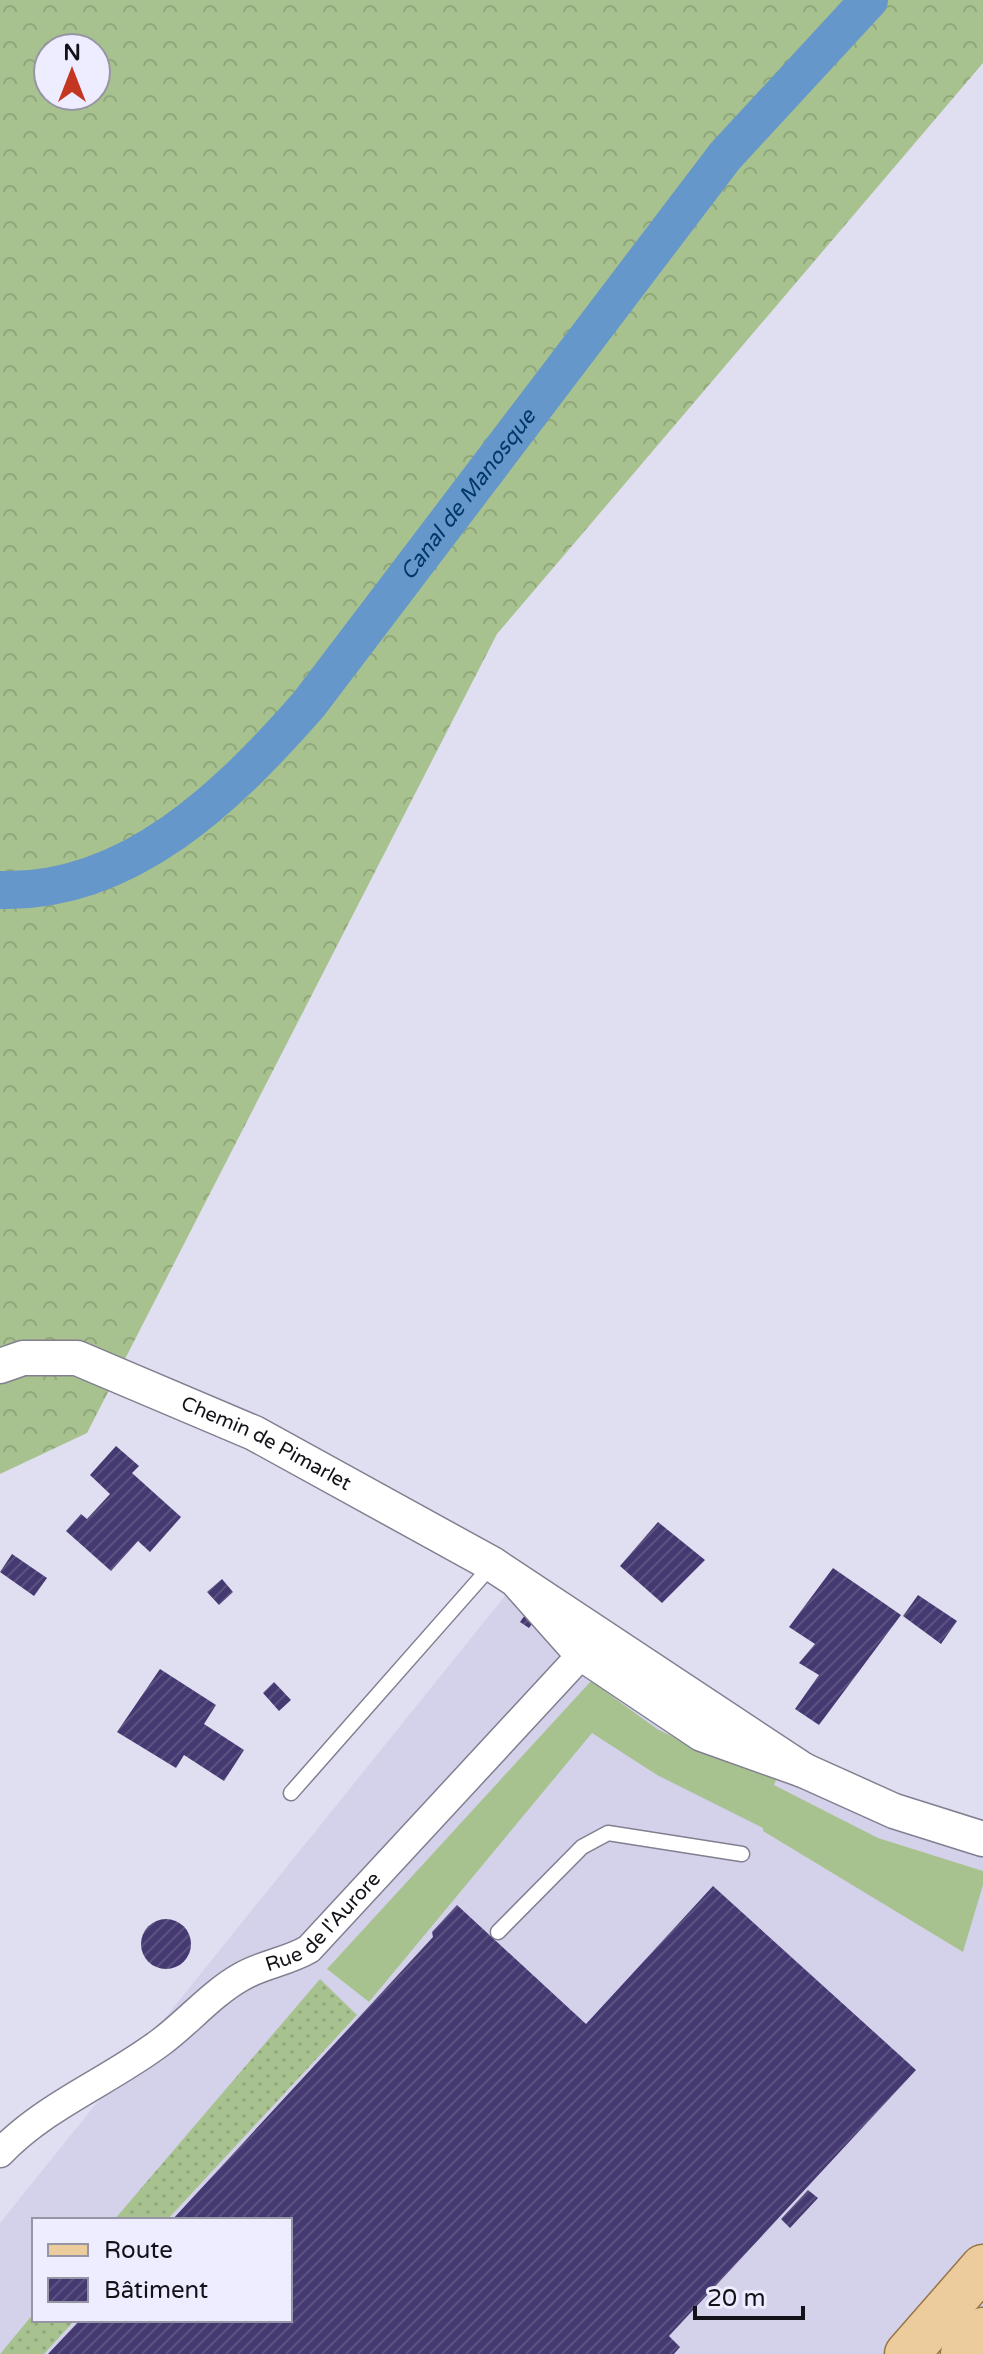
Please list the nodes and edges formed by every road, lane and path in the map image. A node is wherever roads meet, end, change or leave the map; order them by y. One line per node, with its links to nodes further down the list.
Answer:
1 (0, 1366): 2 (street, Chemin de Pimarlet)
2 (504, 1573): 3 (street, Chemin de Pimarlet); 5 (lane)
3 (590, 1645): 4 (street, Chemin de Pimarlet); 4 (street, Chemin de Pimarlet); 11 (street, Rue de l'Aurore)
4 (803, 1770): 6 (street, Chemin de Pimarlet)
5 (291, 1793)
6 (894, 1811): 7 (street, Chemin de Pimarlet); 8 (street, Chemin de Pimarlet)
7 (983, 1819)
8 (983, 1839)
9 (742, 1854): 10 (lane)
10 (498, 1932)
11 (0, 2153)
12 (983, 2267): 15 (main road)
13 (983, 2293): 16 (street)
14 (983, 2330): 17 (main road)
15 (907, 2354)
16 (930, 2354)
17 (963, 2354)

